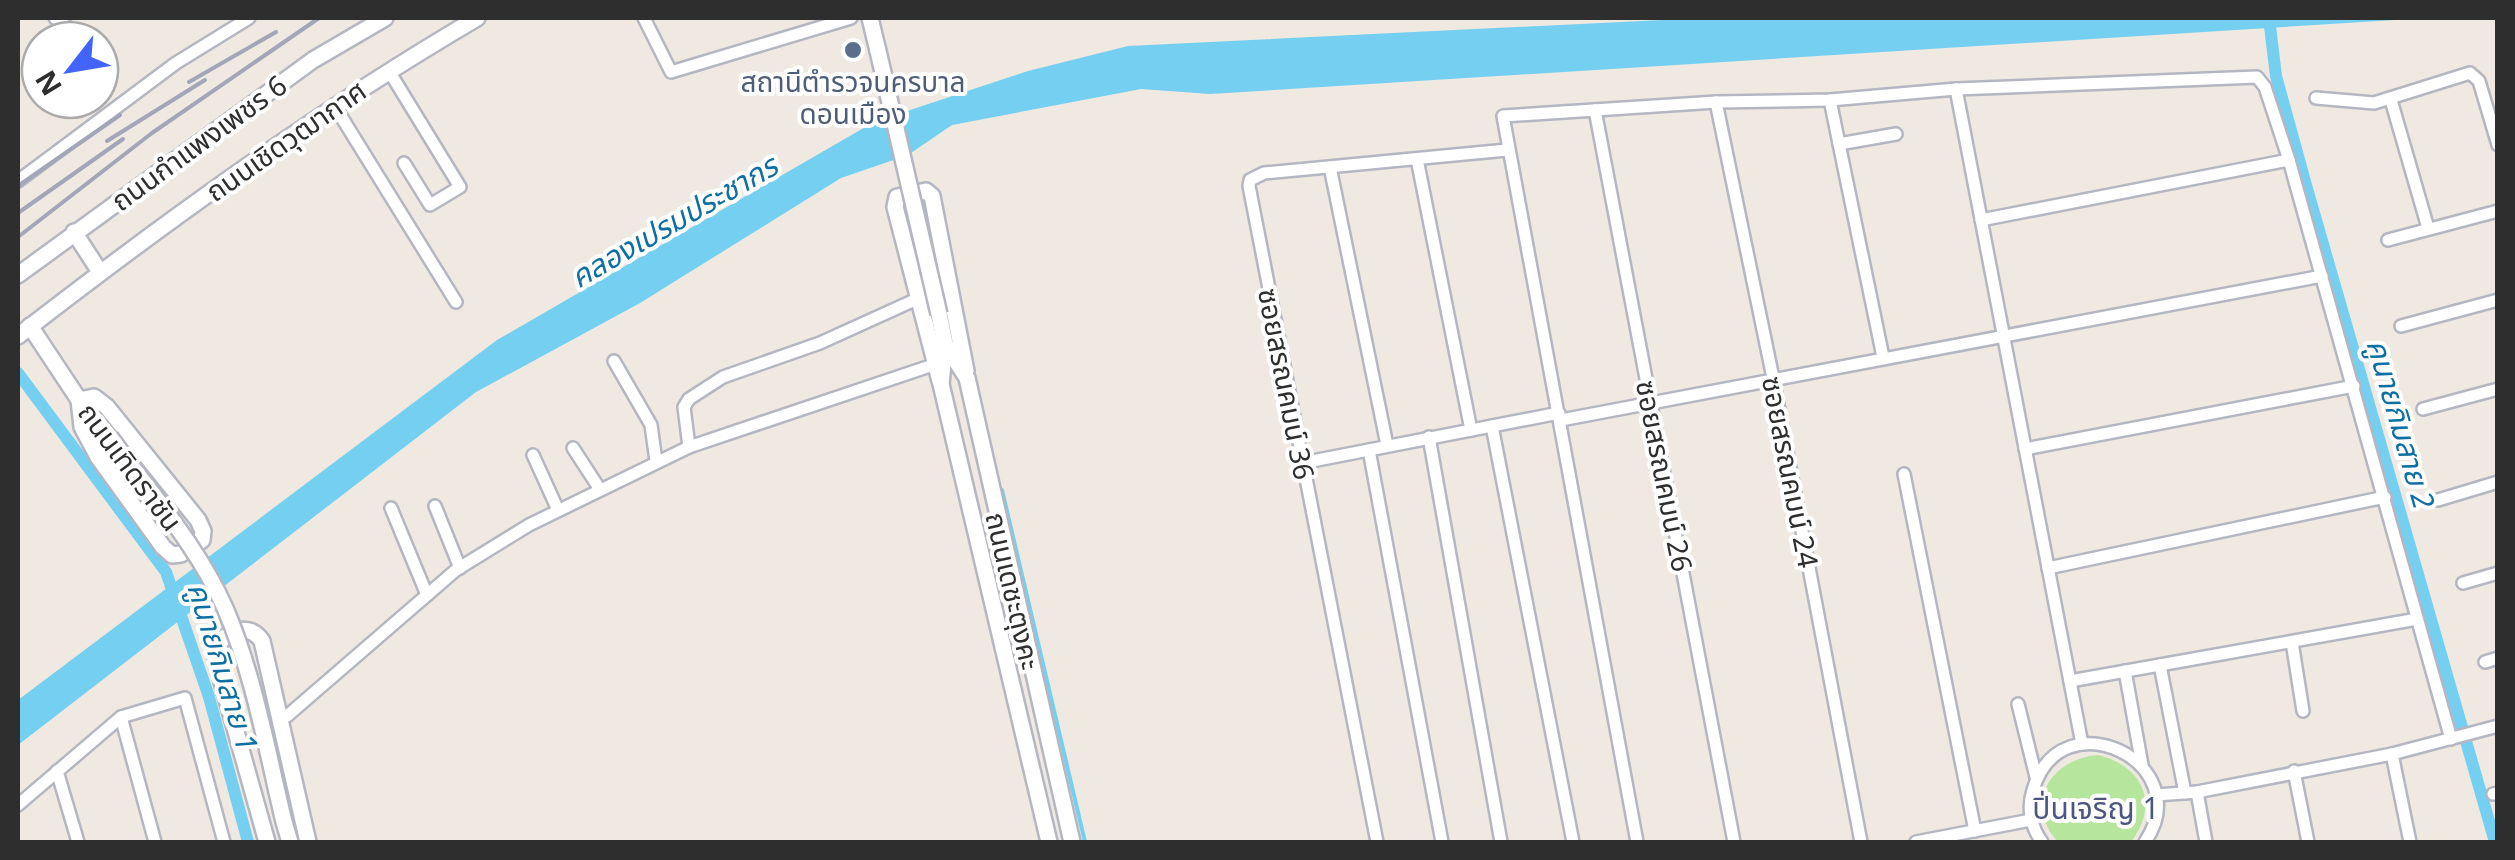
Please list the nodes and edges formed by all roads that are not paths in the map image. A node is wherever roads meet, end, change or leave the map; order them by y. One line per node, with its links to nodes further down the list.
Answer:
1 (249, 18): 24 (street)
2 (384, 18): 28 (street, ถนนกำแพงเพชร 6)
3 (478, 18): 7 (street, ถนนเชิดวุฒากาศ)
4 (644, 18): 5 (street)
5 (851, 18)
6 (870, 18): 39 (street, ถนนเดชะตุงคะ, bridge)
7 (389, 71): 13 (street, ถนนเชิดวุฒากาศ); 22 (street)
8 (1956, 89): 10 (street); 21 (street); 26 (street)
9 (2316, 98): 11 (street)
10 (1830, 100): 12 (street); 17 (street)
11 (2391, 100): 15 (street); 27 (street)
12 (1716, 102): 14 (street); 44 (street, ซอยสรณคมน์ 24)
13 (334, 105): 30 (street, ถนนเชิดวุฒากาศ); 35 (street)
14 (1595, 110): 19 (street); 49 (street, ซอยสรณคมน์ 26)
15 (2494, 121): 18 (street)
16 (1896, 134): 17 (street)
17 (1840, 144): 40 (street)
18 (2498, 145)
19 (1507, 150): 20 (street, ซอยสรณคมน์ 36); 51 (street)
20 (1417, 159): 23 (street, ซอยสรณคมน์ 36); 53 (street)
21 (2289, 160): 26 (street); 32 (street)
22 (404, 163)
23 (1330, 167): 55 (street); 62 (street, ซอยสรณคมน์ 36)
24 (18, 181)
25 (2498, 211): 27 (street)
26 (1981, 220): 38 (street)
27 (2428, 228): 29 (street)
28 (74, 232): 30 (street); 31 (street, ถนนกำแพงเพชร 6)
29 (2388, 240)
30 (100, 272): 37 (street, ถนนเชิดวุฒากาศ)
31 (18, 274)
32 (2322, 276): 38 (street); 46 (street)
33 (917, 299): 42 (street); 43 (street); 56 (street)
34 (2498, 300): 36 (street)
35 (456, 302)
36 (2401, 326)
37 (24, 331): 48 (street, ถนนเทิดราชัน)
38 (2003, 335): 40 (street); 58 (street)
39 (944, 344): 43 (street, ถนนเดชะตุงคะ); 45 (street, ถนนเดชะตุงคะ)
40 (1882, 356): 44 (street)
41 (614, 360): 61 (street)
42 (934, 365): 45 (street); 56 (street)
43 (966, 378): 105 (street, ถนนเดชะตุงคะ)
44 (1773, 378): 49 (street); 112 (street, ซอยสรณคมน์ 24)
45 (941, 384): 104 (street, ถนนเดชะตุงคะ)
46 (2354, 386): 58 (street); 66 (street)
47 (2498, 389): 50 (street)
48 (79, 400): 48 (street); 102 (street, ถนนเทิดราชัน, bridge)
49 (1650, 402): 51 (street); 111 (street, ซอยสรณคมน์ 26)
50 (2423, 409)
51 (1560, 416): 52 (street); 110 (street)
52 (1492, 426): 53 (street); 109 (street)
53 (1471, 430): 54 (street)
54 (1429, 437): 55 (street); 108 (street)
55 (1387, 444): 59 (street)
56 (689, 447): 61 (street)
57 (573, 448): 65 (street)
58 (2025, 449): 72 (street)
59 (1369, 450): 62 (street); 107 (street)
60 (533, 455): 70 (street)
61 (656, 460): 65 (street)
62 (1302, 463): 106 (street, ซอยสรณคมน์ 36)
63 (1904, 474): 97 (street)
64 (2498, 482): 67 (street)
65 (599, 488): 70 (street)
66 (2385, 497): 72 (street); 76 (street)
67 (2438, 500)
68 (435, 506): 71 (street)
69 (390, 508): 75 (street)
70 (558, 510): 71 (street)
71 (460, 568): 75 (street)
72 (2048, 568): 80 (street)
73 (2498, 572): 74 (street)
74 (2463, 583)
75 (427, 595): 84 (street)
76 (2418, 619): 77 (street); 86 (street)
77 (2292, 642): 78 (street); 82 (street)
78 (2160, 665): 79 (street); 93 (street)
79 (2125, 672): 80 (street); 89 (street)
80 (2070, 682): 87 (street)
81 (2018, 704): 92 (street)
82 (2303, 711)
83 (121, 716): 90 (street); 99 (street); 100 (street)
84 (287, 716)
85 (2498, 726): 86 (street)
86 (2460, 737): 88 (street)
87 (2082, 744): 89 (street); 92 (street)
88 (2392, 754): 91 (street); 118 (street)
89 (2142, 766): 94 (street)
90 (57, 771): 95 (street); 98 (street)
91 (2294, 771): 93 (street); 117 (street)
92 (2036, 778): 96 (street)
93 (2191, 792): 94 (street); 116 (street)
94 (2156, 795): 115 (street)
95 (18, 805)
96 (2031, 820): 97 (street); 114 (street)
97 (1975, 831): 113 (street)
98 (78, 842)
99 (155, 842)
100 (224, 842)
101 (267, 842): 103 (street)
102 (290, 842)
103 (308, 842)
104 (1048, 842)
105 (1072, 842)
106 (1378, 842)
107 (1442, 842)
108 (1501, 842)
109 (1572, 842)
110 (1637, 842)
111 (1734, 842)
112 (1861, 842)
113 (1916, 842)
114 (2042, 842)
115 (2145, 842)
116 (2206, 842)
117 (2308, 842)
118 (2410, 842)

